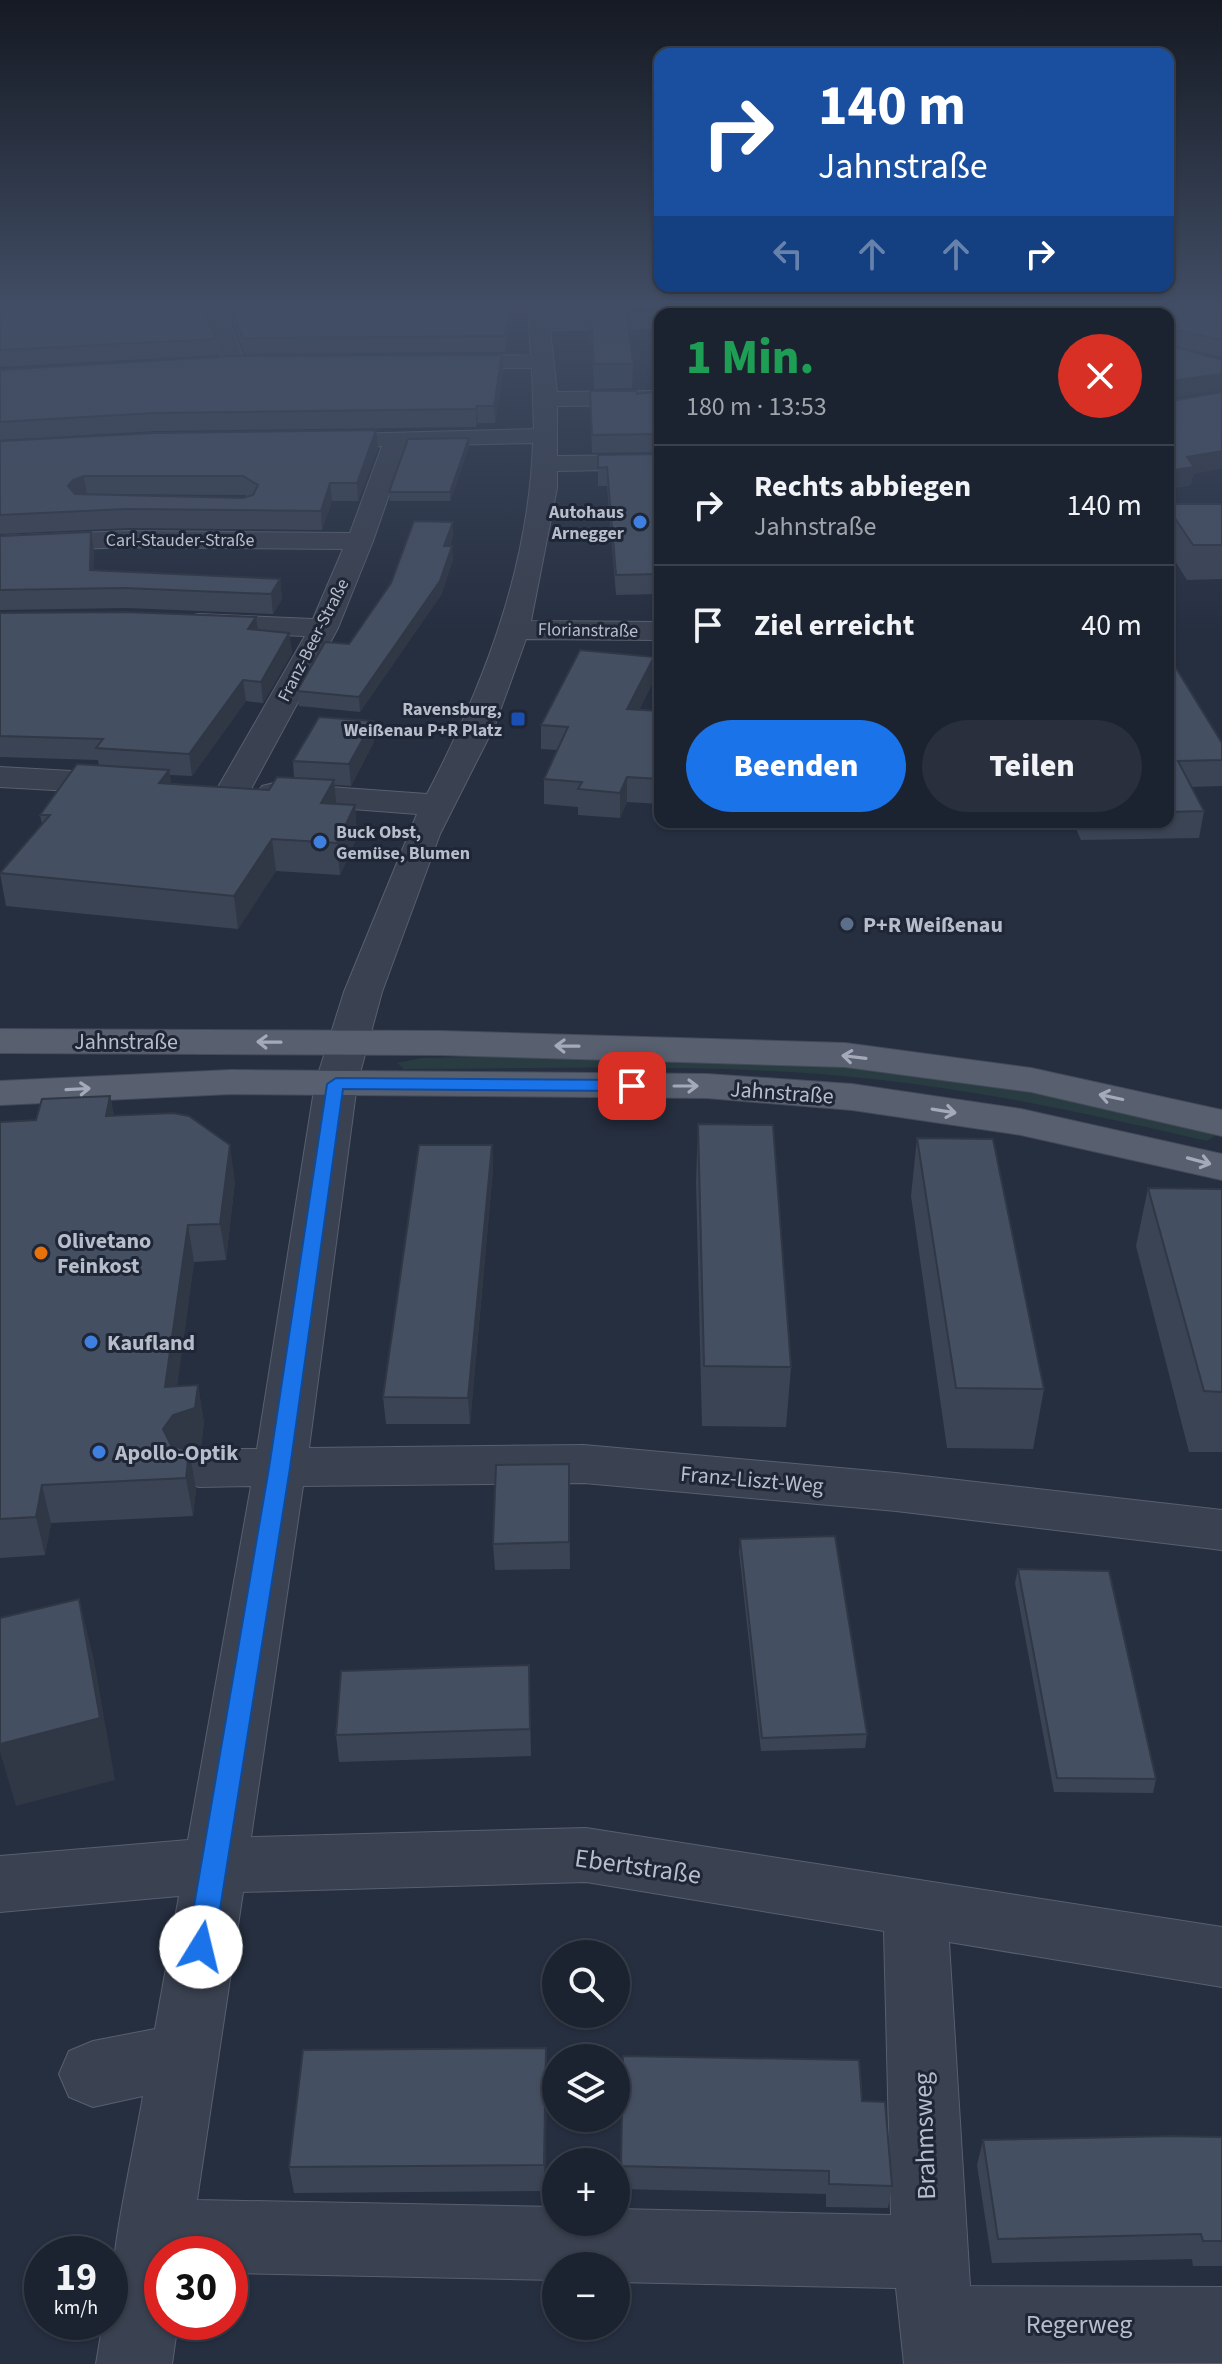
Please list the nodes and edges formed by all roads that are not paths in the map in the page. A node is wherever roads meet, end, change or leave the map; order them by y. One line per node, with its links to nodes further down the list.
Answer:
1 (545, 413): 2 (street)
2 (544, 436): 3 (street); 6 (street)
3 (396, 439): 4 (street); 7 (street, Franz-Beer-Straße)
4 (301, 440)
5 (654, 462): 6 (street)
6 (544, 464): 11 (street)
7 (360, 541): 8 (street, Carl-Stauder-Straße); 10 (street, Franz-Beer-Straße)
8 (0, 544)
9 (173, 622): 10 (street)
10 (324, 628): 15 (street, Franz-Beer-Straße)
11 (515, 630): 12 (street, Florianstraße); 15 (street)
12 (654, 631)
13 (0, 777): 14 (street)
14 (156, 785)
15 (438, 805): 17 (street)
16 (0, 1041): 17 (main road, Jahnstraße, one-way to 16)
17 (342, 1063): 18 (main road, Jahnstraße, one-way to 17); 19 (main road, Jahnstraße, one-way to 17); 20 (main road, Jahnstraße, one-way to 20); 22 (street)
18 (0, 1093)
19 (1210, 1116)
20 (1222, 1167)
21 (199, 1468): 22 (street, Franz-Liszt-Weg)
22 (280, 1468): 23 (street, Franz-Liszt-Weg); 24 (street)
23 (1222, 1530)
24 (214, 1865): 25 (street, Ebertstraße); 26 (street, Ebertstraße); 28 (street)
25 (0, 1884)
26 (915, 1908): 27 (street, Ebertstraße); 31 (street, Brahmsweg)
27 (1222, 1957)
28 (183, 2056): 29 (street); 30 (street)
29 (93, 2074)
30 (153, 2235): 31 (street); 34 (street)
31 (929, 2252): 33 (street, Brahmsweg)
32 (1222, 2325): 33 (street, Regerweg)
33 (939, 2344)
34 (134, 2364)

